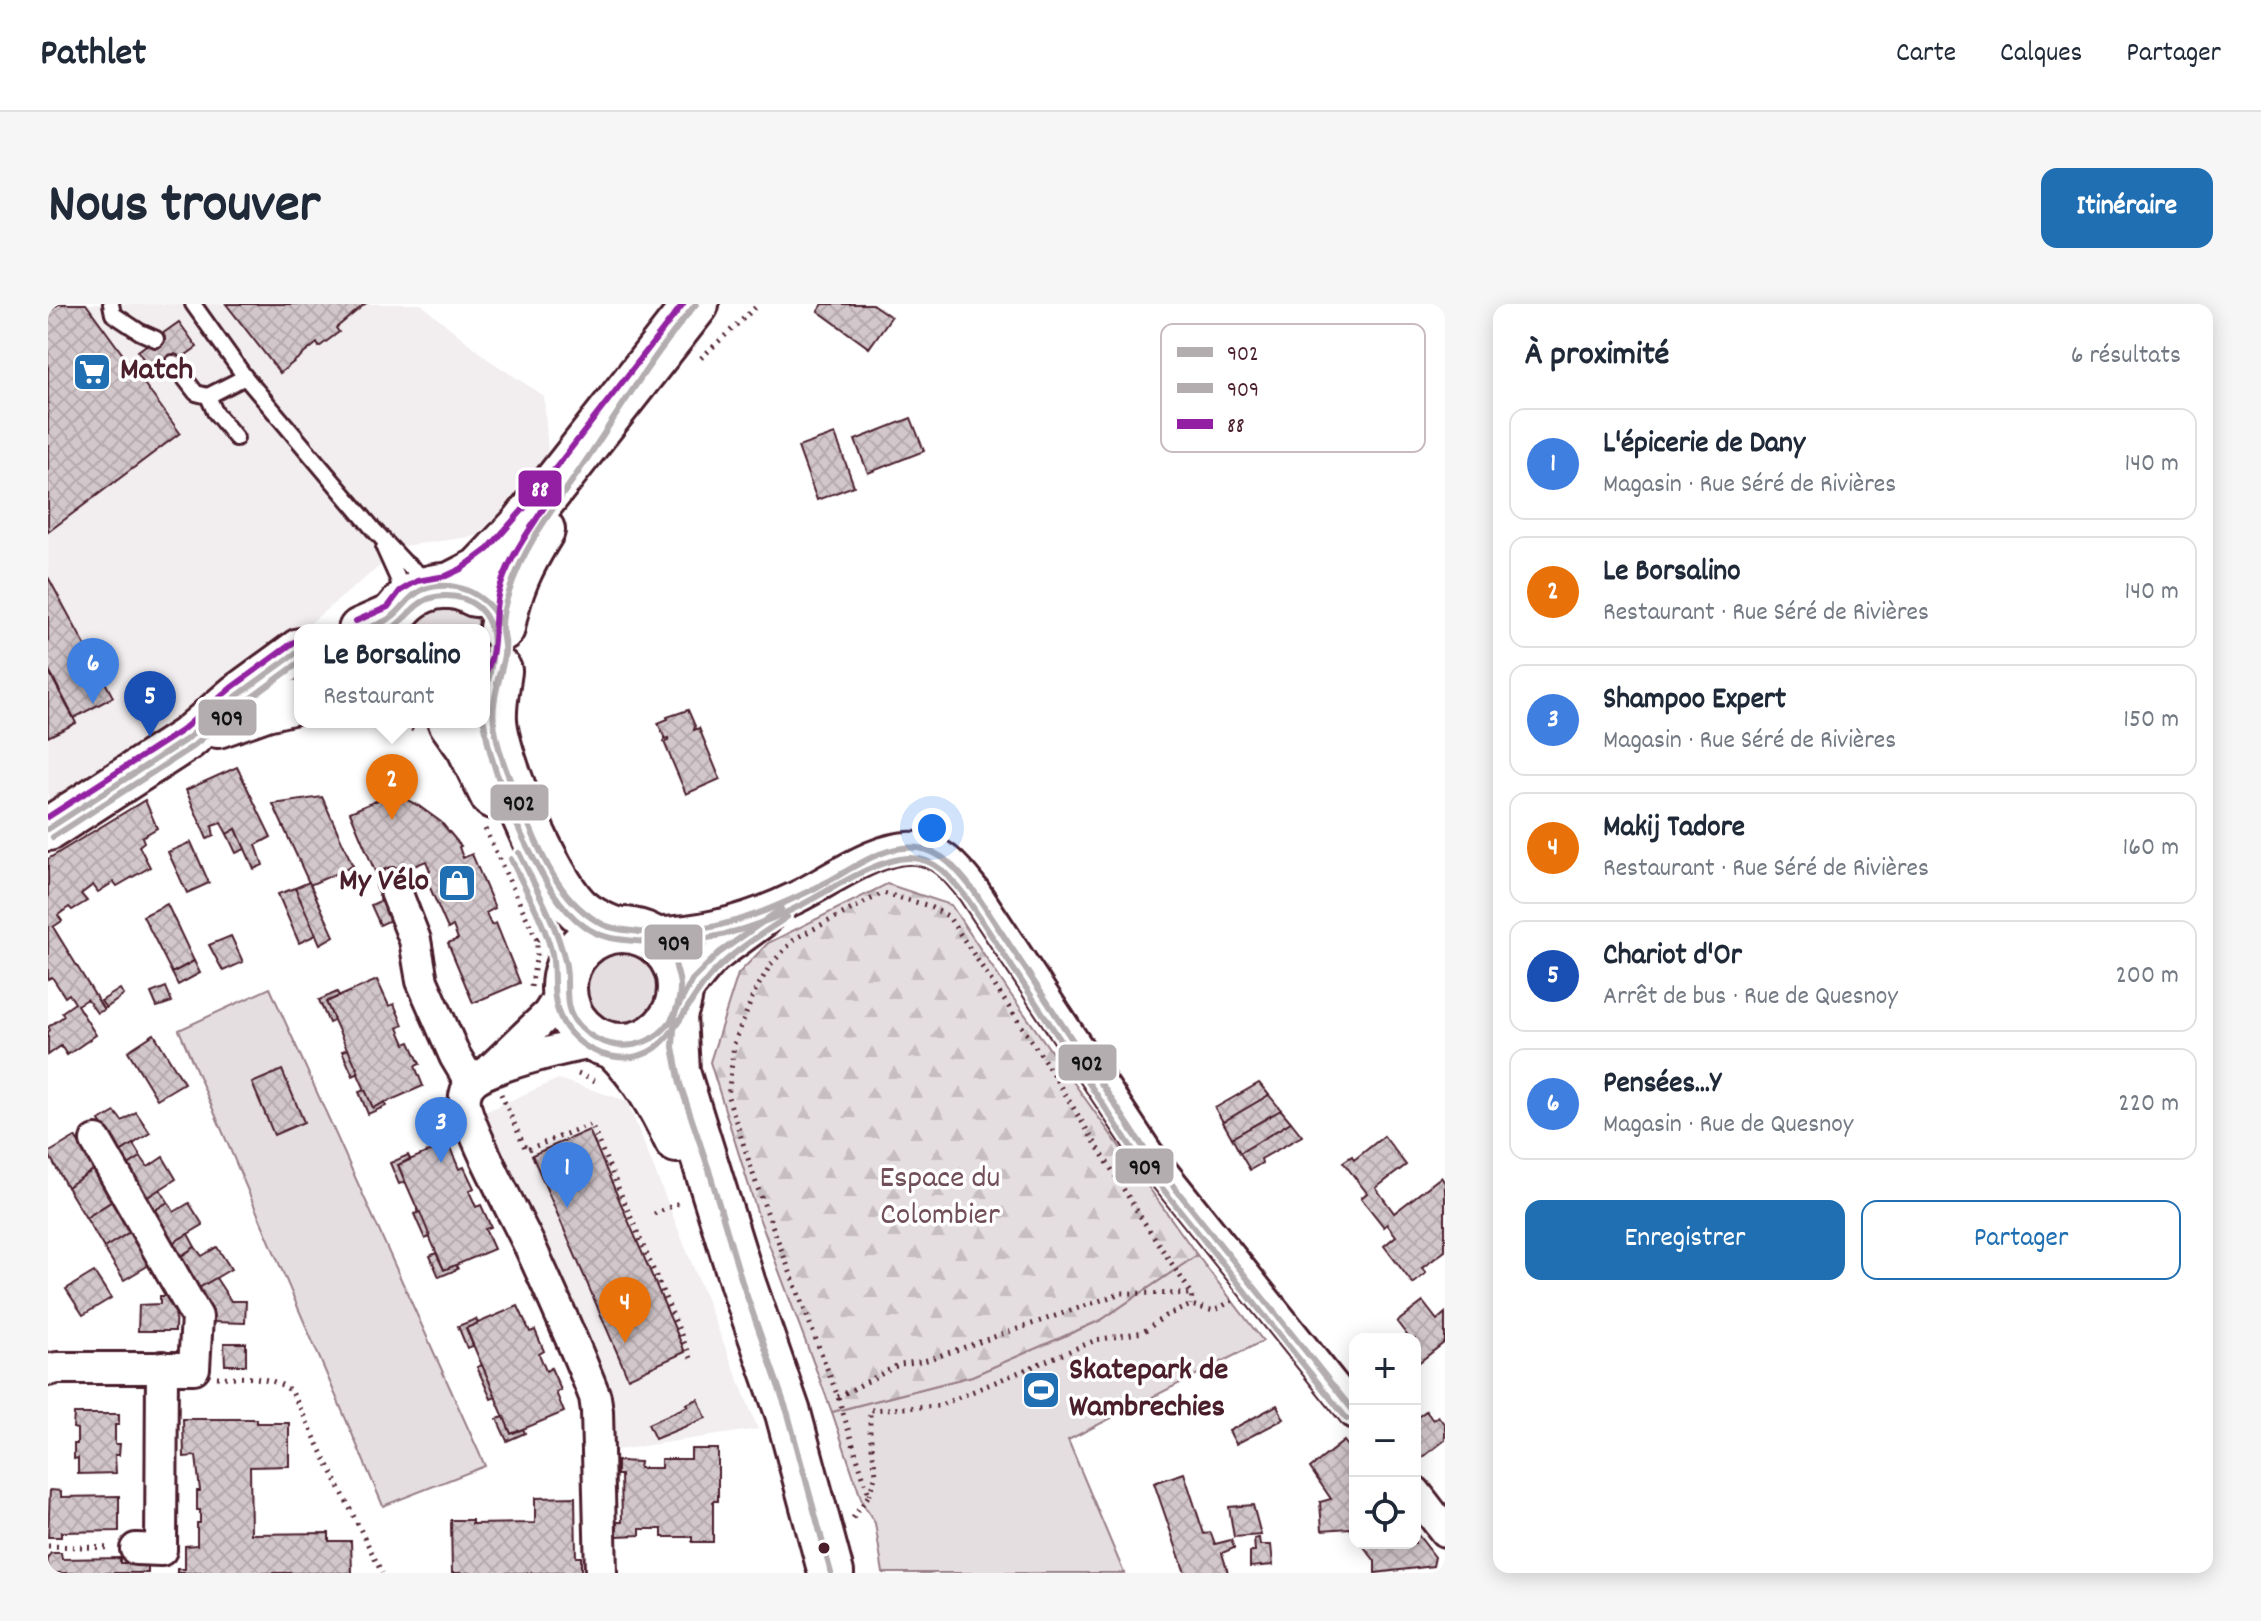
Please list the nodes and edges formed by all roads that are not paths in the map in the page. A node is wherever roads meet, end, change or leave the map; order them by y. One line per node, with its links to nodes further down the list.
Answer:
1 (111, 304): 4 (lane)
2 (193, 304): 7 (lane)
3 (696, 304): 6 (main road)
4 (156, 339)
5 (173, 363): 8 (lane)
6 (650, 364): 11 (main road); 13 (main road)
7 (245, 377): 8 (lane); 10 (lane)
8 (208, 396): 9 (lane)
9 (236, 438)
10 (374, 530): 11 (lane); 12 (lane)
11 (444, 586): 12 (main road); 13 (main road)
12 (385, 620)
13 (502, 628): 15 (main road)
14 (294, 654): 18 (street)
15 (492, 681): 22 (main road)
16 (294, 703): 18 (street)
17 (455, 728): 23 (main road)
18 (187, 739): 19 (street)
19 (48, 829)
20 (393, 884): 26 (street)
21 (794, 899): 22 (street); 24 (street); 31 (street)
22 (628, 932): 23 (main road); 24 (main road)
23 (553, 987): 25 (main road); 26 (street)
24 (677, 1007): 25 (main road); 28 (main road)
25 (606, 1057): 26 (street); 28 (main road)
26 (479, 1078): 36 (street)
27 (96, 1141): 29 (street)
28 (743, 1284): 32 (main road)
29 (162, 1367): 30 (street); 35 (street)
30 (48, 1370)
31 (1349, 1405)
32 (804, 1466): 37 (main road); 38 (main road)
33 (1421, 1500): 34 (street)
34 (1445, 1531)
35 (136, 1549)
36 (601, 1573)
37 (831, 1573)
38 (851, 1573)

